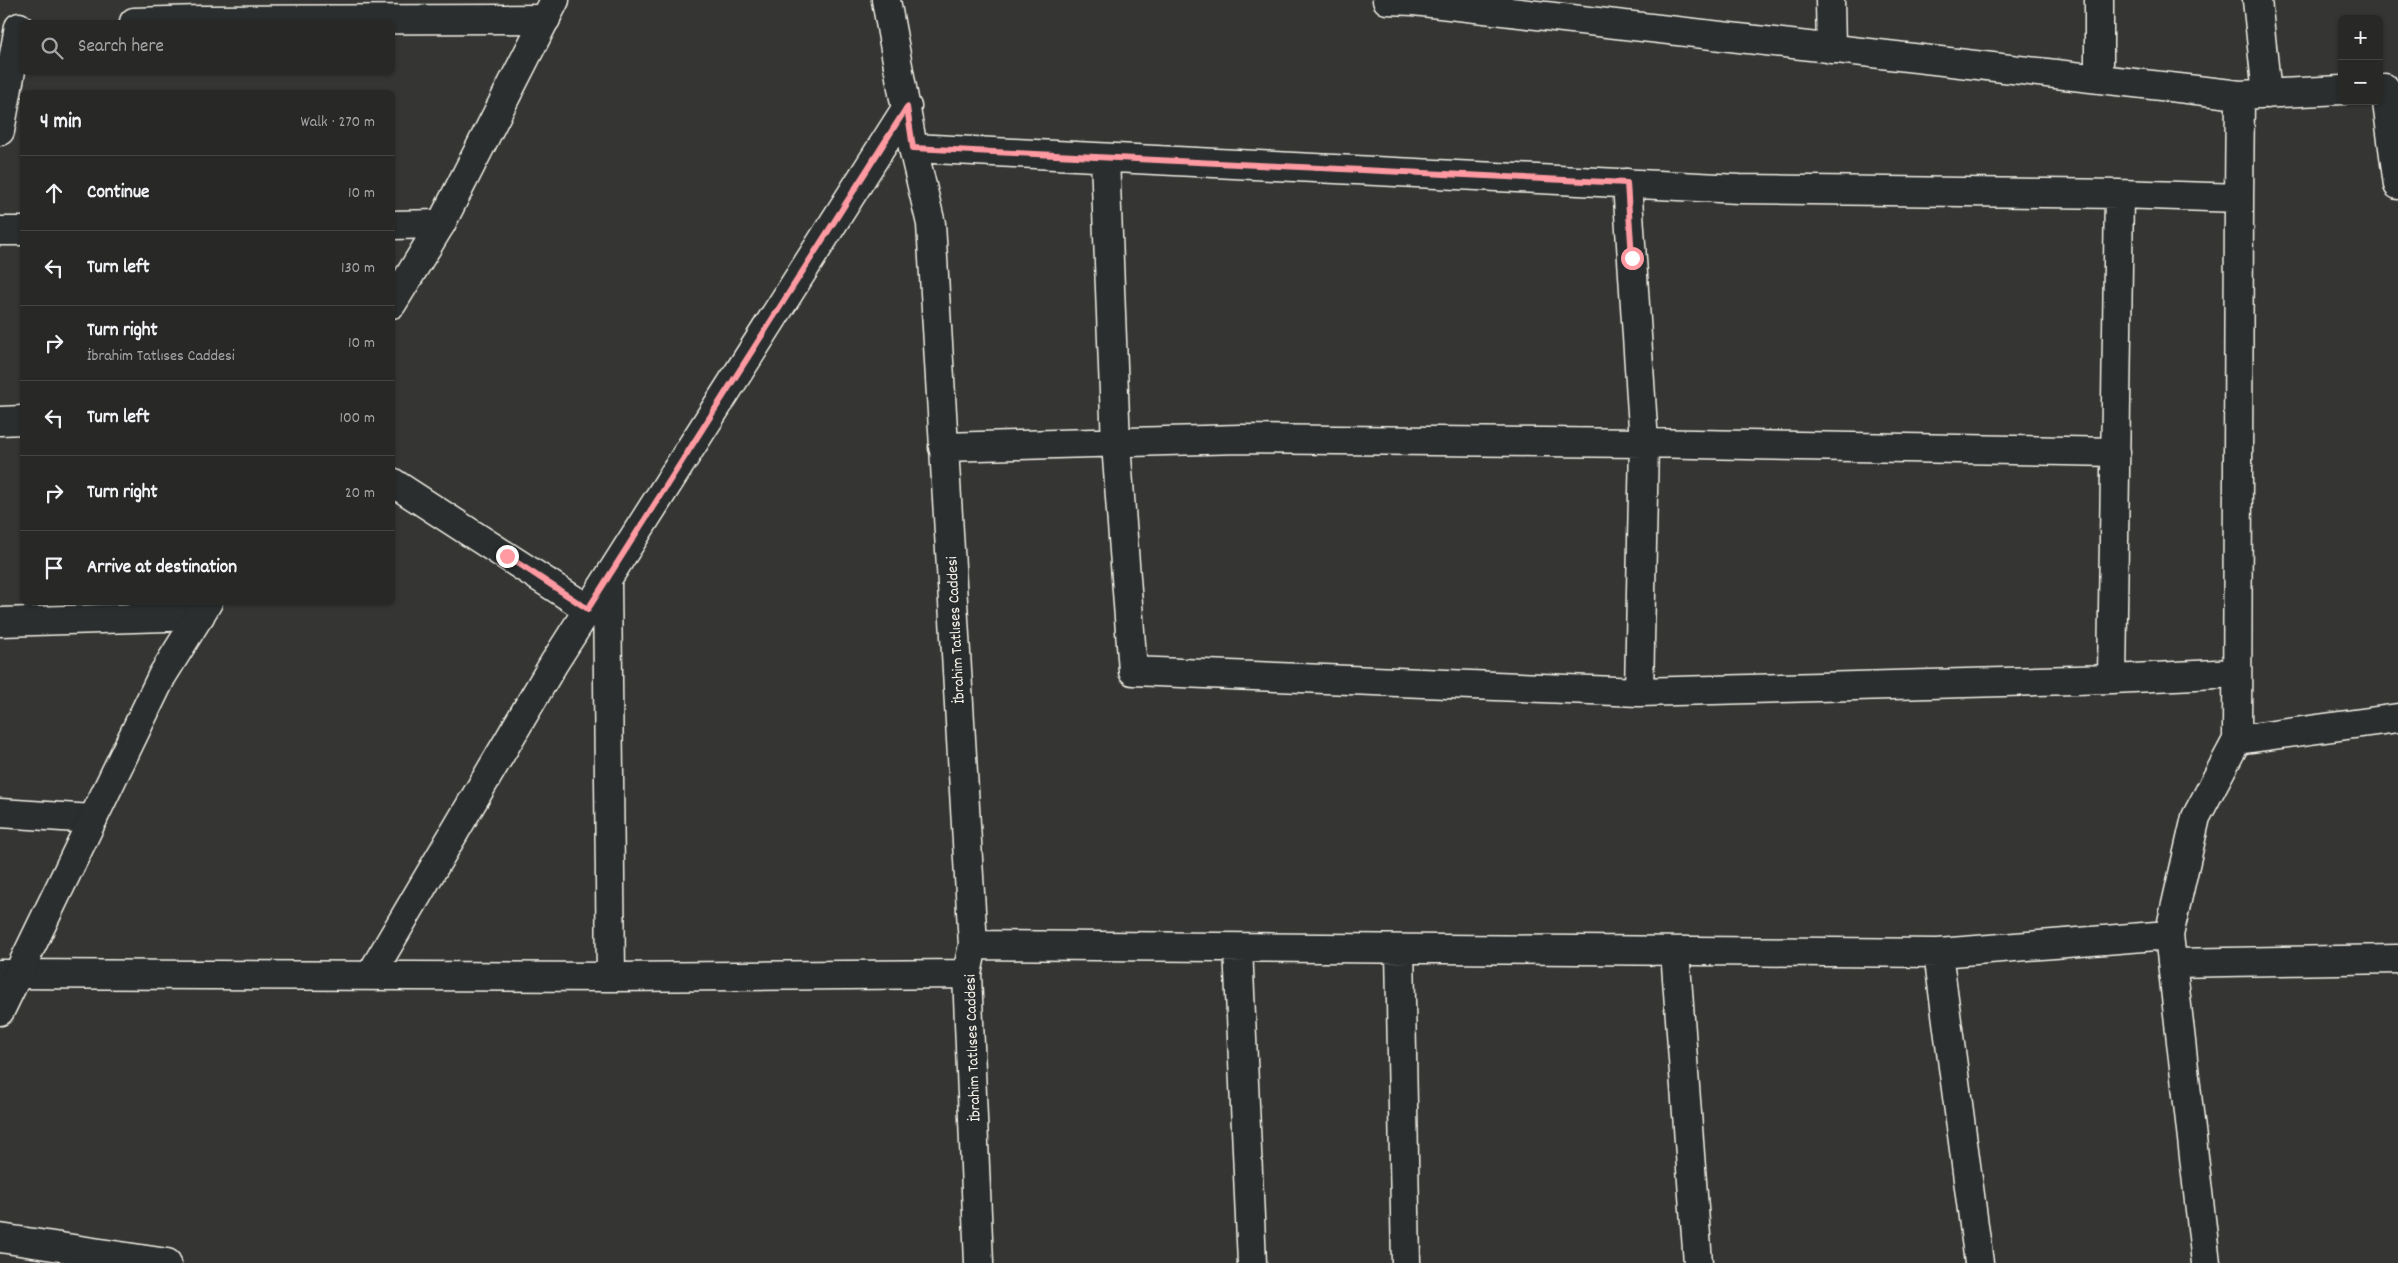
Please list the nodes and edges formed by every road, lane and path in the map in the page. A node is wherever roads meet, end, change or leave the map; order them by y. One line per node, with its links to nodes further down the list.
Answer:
1 (886, 0): 15 (street, İbrahim Tatlıses Caddesi)
2 (1388, 0): 9 (street)
3 (1830, 0): 9 (street)
4 (2098, 0): 10 (street)
5 (2257, 0): 13 (street)
6 (551, 10): 7 (street); 23 (street)
7 (201, 20)
8 (14, 27): 16 (street)
9 (1831, 49): 10 (street)
10 (2099, 79): 14 (street)
11 (2388, 88): 20 (street)
12 (2338, 90): 13 (street)
13 (2267, 94): 14 (street)
14 (2240, 95): 22 (street)
15 (907, 107): 17 (street, İbrahim Tatlıses Caddesi); 35 (street)
16 (0, 131)
17 (913, 148): 18 (street); 32 (street, İbrahim Tatlıses Caddesi)
18 (1105, 158): 19 (street); 31 (street)
19 (1627, 183): 21 (street); 30 (street)
20 (2398, 185)
21 (2119, 194): 22 (street); 33 (street)
22 (2239, 198): 39 (street)
23 (441, 224): 24 (street); 27 (street)
24 (395, 225)
25 (0, 231): 26 (street)
26 (20, 231)
27 (395, 299)
28 (20, 420): 29 (street)
29 (0, 421)
30 (1644, 443): 31 (street); 33 (street); 41 (street)
31 (1116, 444): 32 (street); 41 (street)
32 (943, 447): 47 (street, İbrahim Tatlıses Caddesi)
33 (2116, 452): 40 (street)
34 (395, 484): 37 (street)
35 (607, 580): 37 (street); 57 (street)
36 (204, 609): 38 (street); 45 (street)
37 (588, 609): 56 (street)
38 (0, 622)
39 (2237, 673): 40 (street); 43 (street)
40 (2112, 680): 41 (street)
41 (1640, 692)
42 (2398, 718): 43 (street)
43 (2237, 740): 46 (street)
44 (0, 813): 45 (street)
45 (93, 820): 54 (street)
46 (2169, 934): 51 (street); 53 (street)
47 (973, 945): 48 (street); 55 (street, İbrahim Tatlıses Caddesi)
48 (1238, 948): 49 (street); 62 (street)
49 (1400, 950): 50 (street); 63 (street)
50 (1675, 951): 51 (street); 64 (street)
51 (1938, 953): 65 (street)
52 (2398, 958): 53 (street)
53 (2173, 963): 66 (street)
54 (9, 973): 56 (street); 58 (street)
55 (967, 974): 57 (street); 61 (street, İbrahim Tatlıses Caddesi)
56 (370, 976): 57 (street)
57 (611, 977)
58 (0, 1011)
59 (0, 1238): 60 (street)
60 (167, 1263)
61 (979, 1263)
62 (1252, 1263)
63 (1406, 1263)
64 (1698, 1263)
65 (1979, 1263)
66 (2206, 1263)

